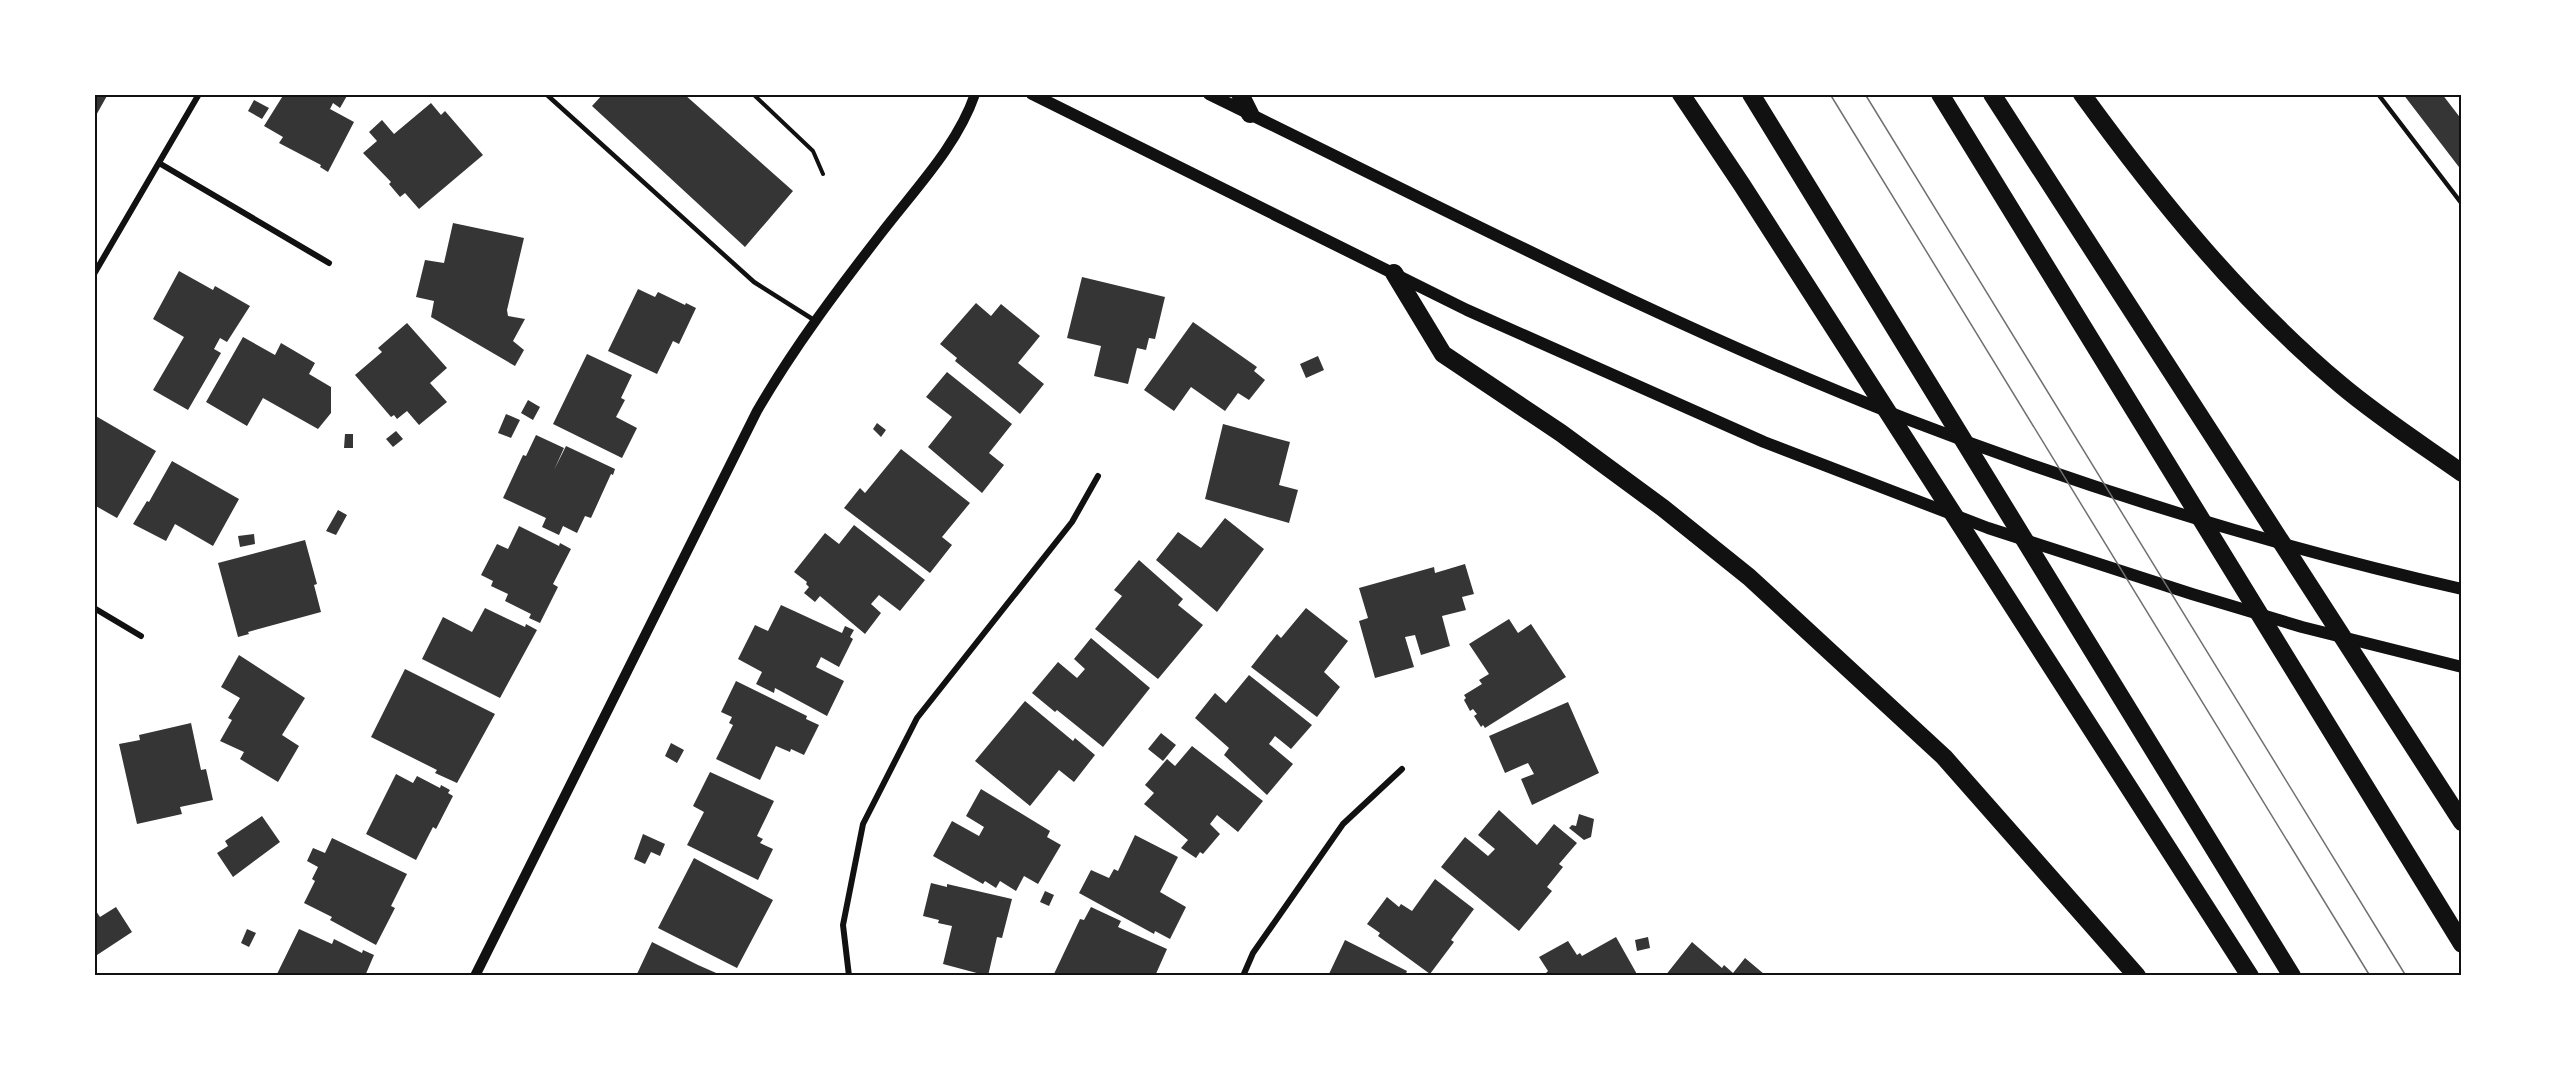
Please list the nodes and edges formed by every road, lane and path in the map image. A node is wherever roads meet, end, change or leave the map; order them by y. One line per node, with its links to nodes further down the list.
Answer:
1 (199, 94): 15 (street)
2 (546, 94): 21 (lane)
3 (753, 94): 16 (path)
4 (975, 94): 21 (street)
5 (1032, 94): 19 (main road)
6 (1209, 94): 14 (main road)
7 (1240, 94): 14 (highway)
8 (1681, 94): 35 (highway)
9 (1751, 94): 36 (highway)
10 (1940, 94): 30 (highway)
11 (1992, 94): 29 (highway)
12 (2082, 94): 22 (highway)
13 (2378, 94): 17 (lane)
14 (1250, 114): 24 (main road)
15 (159, 163): 18 (street); 20 (street)
16 (823, 174)
17 (2462, 204)
18 (329, 263)
19 (1394, 273): 27 (main road); 34 (highway)
20 (94, 274)
21 (815, 320): 31 (street)
22 (2462, 473)
23 (1098, 476): 32 (street)
24 (2462, 589)
25 (94, 608): 26 (street)
26 (141, 636)
27 (2462, 667)
28 (1402, 769): 33 (street)
29 (2462, 822)
30 (2462, 944)
31 (475, 975)
32 (849, 975)
33 (1243, 975)
34 (2137, 975)
35 (2250, 975)
36 (2292, 975)

